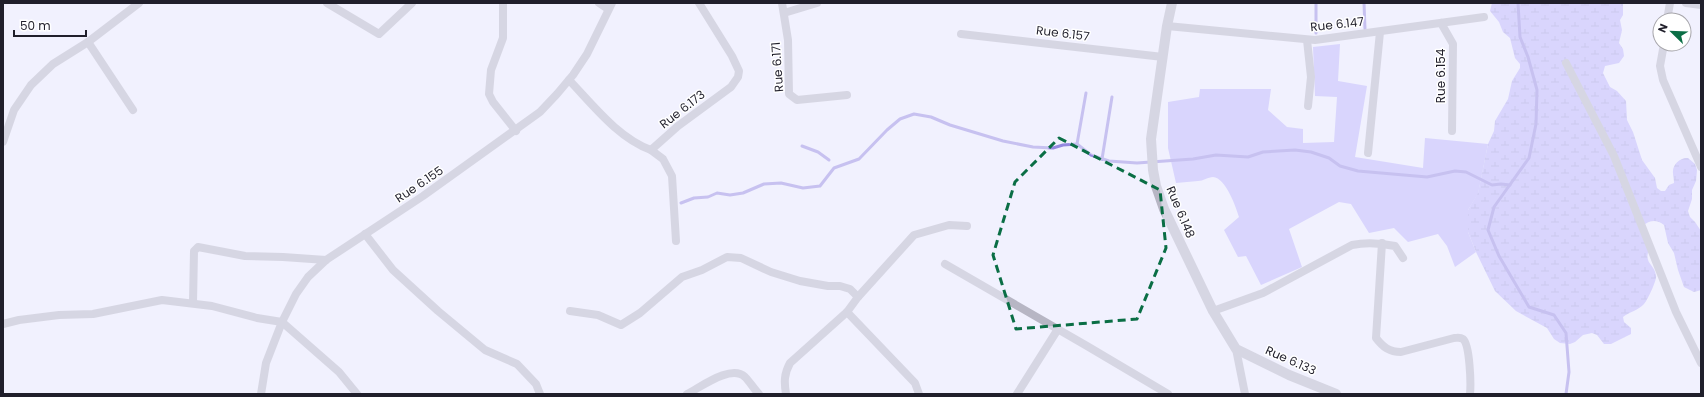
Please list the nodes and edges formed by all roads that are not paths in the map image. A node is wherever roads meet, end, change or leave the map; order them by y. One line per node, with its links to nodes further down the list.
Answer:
1 (139, 3): 20 (street)
2 (327, 3): 3 (street)
3 (412, 3)
4 (503, 3): 28 (street)
5 (599, 3): 12 (street)
6 (699, 3): 31 (street, Rue 6.173)
7 (782, 3): 13 (street, Rue 6.171)
8 (817, 3): 13 (street)
9 (1172, 3): 16 (street, Rue 6.148)
10 (1686, 3): 11 (street)
11 (1701, 5)
12 (610, 6): 24 (street, Rue 6.155)
13 (784, 14): 25 (street, Rue 6.171)
14 (1484, 17): 15 (street, Rue 6.147)
15 (1441, 23): 17 (street, Rue 6.147); 29 (street, Rue 6.154)
16 (1167, 26): 19 (street, Rue 6.147); 22 (street, Rue 6.148)
17 (1380, 32): 19 (street, Rue 6.147); 32 (street)
18 (961, 34): 22 (street, Rue 6.157)
19 (1307, 40): 26 (street)
20 (88, 42): 27 (street); 30 (street)
21 (1663, 52): 33 (street)
22 (1163, 57): 44 (street, Rue 6.148)
23 (1566, 63): 50 (street)
24 (569, 80): 28 (street, Rue 6.155); 31 (street)
25 (847, 96)
26 (1308, 106)
27 (133, 110)
28 (516, 131): 35 (street, Rue 6.155)
29 (1452, 131)
30 (3, 142)
31 (651, 150): 36 (street)
32 (1368, 153)
33 (1701, 167)
34 (967, 226): 41 (street)
35 (365, 234): 39 (street, Rue 6.155); 53 (street)
36 (676, 242)
37 (1382, 243): 38 (street); 44 (street); 62 (street)
38 (1403, 258)
39 (326, 260): 42 (street); 46 (street, Rue 6.155)
40 (945, 264): 48 (street)
41 (858, 297): 43 (street); 45 (street)
42 (193, 303): 46 (street); 47 (street)
43 (570, 311)
44 (1213, 311): 49 (street, Rue 6.148)
45 (847, 312): 56 (street); 57 (street)
46 (282, 322): 51 (street, Rue 6.155); 52 (street)
47 (3, 324)
48 (1058, 329): 58 (street); 59 (street)
49 (1236, 349): 60 (street, Rue 6.148); 61 (street, Rue 6.133)
50 (1701, 363)
51 (261, 394)
52 (357, 394)
53 (540, 394)
54 (688, 394): 55 (street)
55 (759, 394)
56 (786, 394)
57 (919, 394)
58 (1017, 394)
59 (1168, 394)
60 (1245, 394)
61 (1336, 394)
62 (1470, 394)

